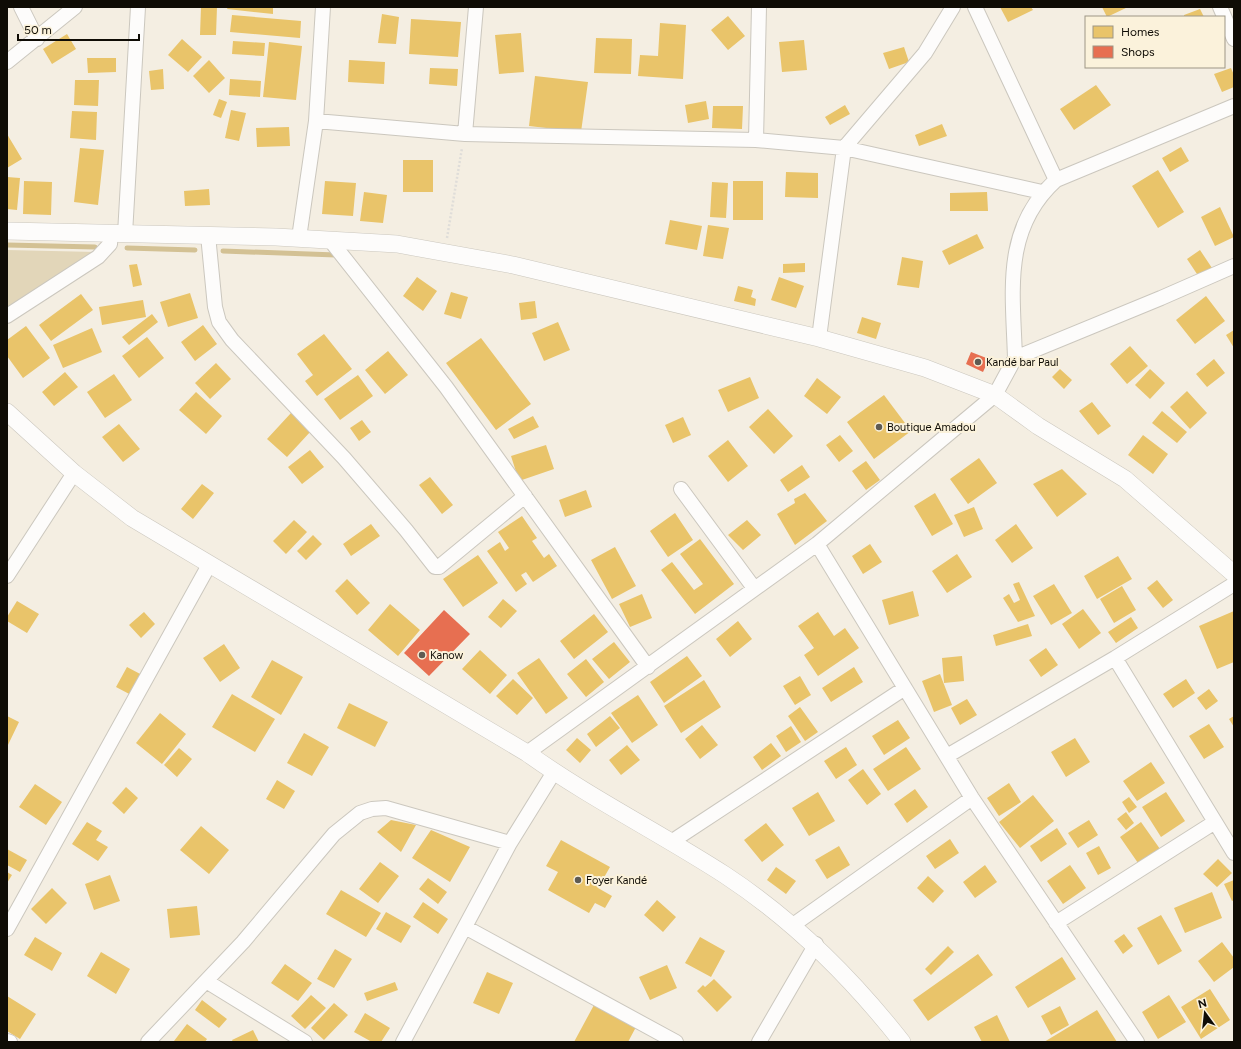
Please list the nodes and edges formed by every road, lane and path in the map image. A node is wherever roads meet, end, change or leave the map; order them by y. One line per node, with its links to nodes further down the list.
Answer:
1 (21, 7): 10 (street)
2 (75, 7): 10 (street)
3 (138, 7): 21 (street)
4 (323, 7): 14 (street)
5 (476, 7): 15 (street)
6 (759, 7): 16 (street)
7 (953, 7): 17 (street)
8 (975, 7): 18 (street)
9 (1225, 18): 11 (street)
10 (37, 39): 12 (street)
11 (1234, 39)
12 (7, 62)
13 (1234, 106): 18 (street)
14 (316, 121): 15 (street); 23 (street)
15 (465, 134): 16 (street); 25 (path)
16 (756, 140): 17 (street)
17 (844, 148): 19 (street); 28 (street)
18 (1056, 180): 19 (street)
19 (1042, 192): 29 (street)
20 (7, 231): 21 (street)
21 (118, 234): 22 (street); 27 (street)
22 (208, 235): 23 (street); 34 (street)
23 (299, 238): 24 (street)
24 (330, 240): 25 (street); 34 (street)
25 (445, 252): 28 (street)
26 (1234, 266): 29 (street)
27 (7, 316)
28 (819, 338): 30 (street)
29 (1015, 358): 30 (street)
30 (995, 395): 35 (street); 37 (street)
31 (7, 412): 32 (street)
32 (74, 473): 36 (street); 38 (street)
33 (681, 489): 40 (street)
34 (525, 496): 42 (street)
35 (817, 544): 40 (street); 43 (street)
36 (209, 565): 44 (street); 55 (street)
37 (1234, 574)
38 (7, 576)
39 (1234, 584): 41 (street)
40 (754, 588): 42 (street)
41 (1115, 658): 45 (street); 48 (street)
42 (648, 667): 44 (street)
43 (905, 688): 45 (street); 49 (street)
44 (527, 753): 46 (street)
45 (947, 756): 47 (street)
46 (554, 772): 49 (street); 50 (street)
47 (972, 798): 52 (street); 53 (street)
48 (1215, 822): 51 (street); 52 (street)
49 (671, 842): 53 (street)
50 (510, 843): 54 (street); 57 (street)
51 (1234, 853)
52 (1056, 923): 64 (street)
53 (793, 925): 56 (street)
54 (465, 927): 60 (street); 61 (street)
55 (7, 929)
56 (816, 944): 62 (street); 63 (street)
57 (206, 981): 58 (street); 59 (street)
58 (148, 1042)
59 (306, 1042)
60 (403, 1042)
61 (676, 1042)
62 (759, 1042)
63 (902, 1042)
64 (1137, 1042)

